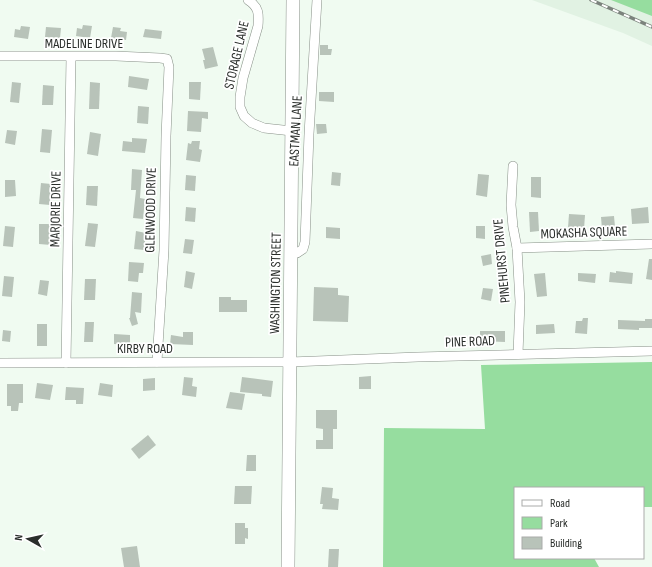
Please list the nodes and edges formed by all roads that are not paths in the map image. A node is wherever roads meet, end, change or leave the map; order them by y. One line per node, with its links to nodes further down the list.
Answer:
1 (248, 0): 7 (street, STORAGE LANE)
2 (293, 0): 7 (highway, WASHINGTON STREET)
3 (317, 0): 11 (street, EASTMAN LANE)
4 (0, 56): 5 (street, MADELINE DRIVE)
5 (71, 57): 6 (street, MADELINE DRIVE); 17 (street, MARJORIE DRIVE)
6 (167, 59): 14 (street, GLENWOOD DRIVE)
7 (292, 131): 11 (highway, WASHINGTON STREET)
8 (513, 166): 10 (street, PINEHURST DRIVE)
9 (652, 244): 10 (street, MOKASHA SQUARE)
10 (517, 248): 13 (street, PINEHURST DRIVE)
11 (291, 253): 15 (highway, WASHINGTON STREET)
12 (652, 351): 13 (street, PINE ROAD)
13 (518, 354): 15 (street, PINE ROAD)
14 (157, 362): 15 (street, KIRBY ROAD); 17 (street, KIRBY ROAD)
15 (290, 362): 18 (highway, WASHINGTON STREET)
16 (0, 363): 17 (street, KIRBY ROAD)
17 (66, 363)
18 (288, 567)

